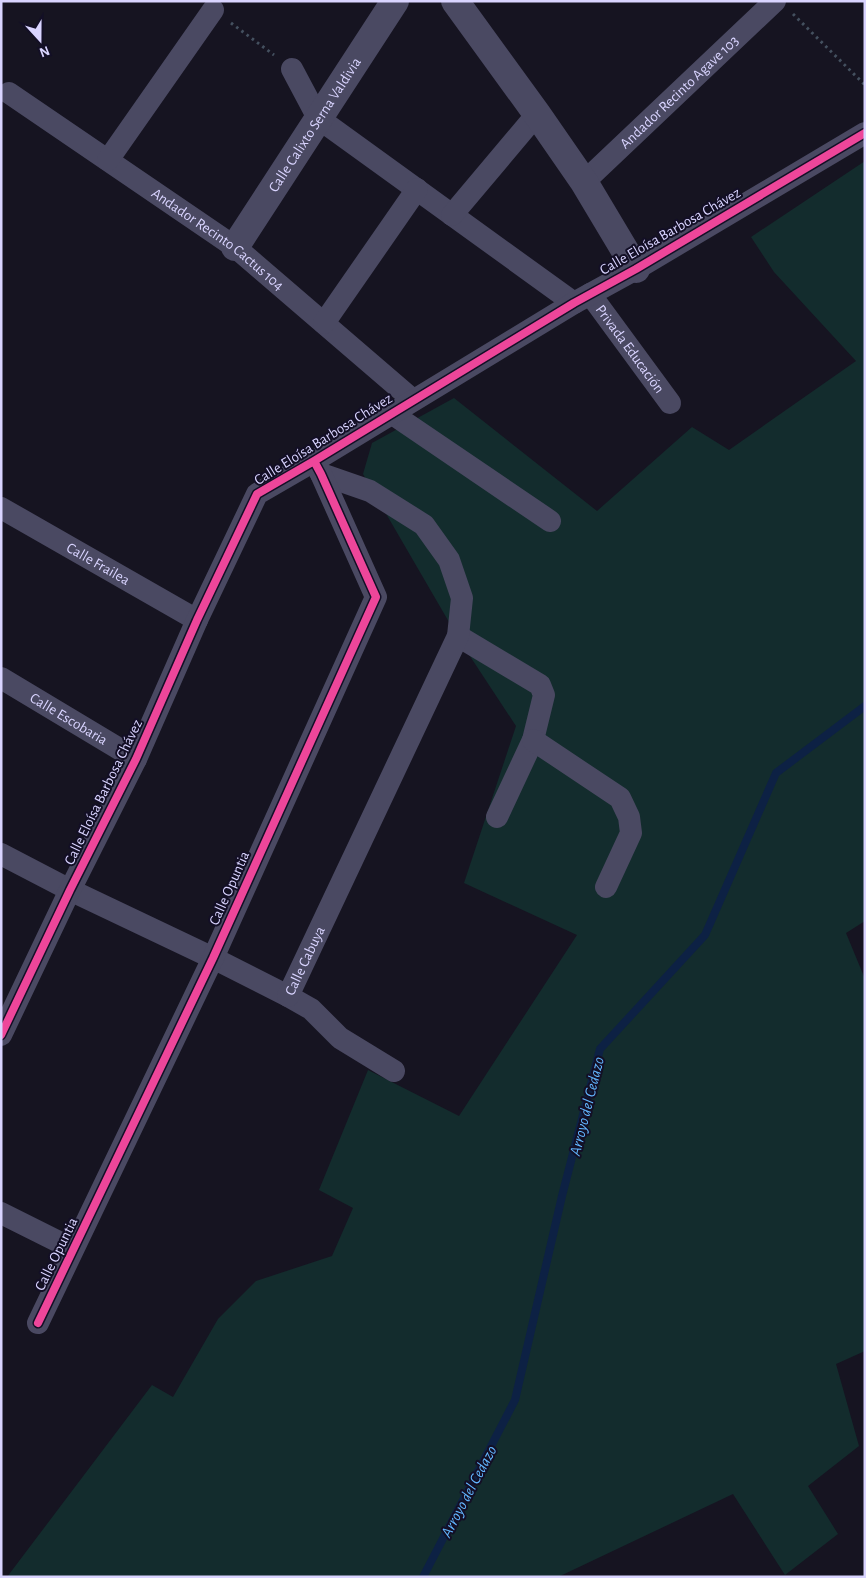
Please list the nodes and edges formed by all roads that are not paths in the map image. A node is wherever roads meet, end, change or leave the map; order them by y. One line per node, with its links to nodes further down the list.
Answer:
1 (396, 1): 8 (street, Calle Calixto Serna Valdivia)
2 (455, 1): 7 (street, Calle Eloísa Barbosa Chávez)
3 (781, 5): 11 (street, Andador Recinto Agave 103)
4 (213, 10): 10 (street)
5 (292, 69): 8 (street)
6 (10, 93): 10 (street, Andador Recinto Cactus 104)
7 (537, 114): 11 (street, Calle Eloísa Barbosa Chávez); 13 (street)
8 (318, 118): 12 (street, Privada Educación); 14 (street, Calle Calixto Serna Valdivia)
9 (865, 133): 15 (street, Calle Eloísa Barbosa Chávez)
10 (108, 160): 14 (street, Andador Recinto Cactus 104)
11 (584, 182): 15 (street, Calle Eloísa Barbosa Chávez)
12 (417, 189): 13 (street, Privada Educación); 17 (street)
13 (452, 215): 16 (street, Privada Educación)
14 (235, 247): 17 (street, Andador Recinto Cactus 104)
15 (636, 269): 16 (street, Calle Eloísa Barbosa Chávez)
16 (582, 298): 18 (street, Calle Eloísa Barbosa Chávez); 19 (street, Privada Educación)
17 (324, 323): 18 (street, Andador Recinto Cactus 104)
18 (413, 400): 20 (street, Calle Eloísa Barbosa Chávez)
19 (670, 403)
20 (391, 413): 21 (street, Calle Eloísa Barbosa Chávez); 23 (street, Calle Eloísa Barbosa Chávez)
21 (317, 468): 24 (street, Calle Eloísa Barbosa Chávez); 25 (street, Calle Eloísa Barbosa Chávez); 33 (street, Calle Opuntia)
22 (1, 508): 24 (street, Calle Frailea)
23 (550, 521)
24 (197, 620): 28 (street, Calle Eloísa Barbosa Chávez)
25 (458, 636): 27 (street); 34 (street, Calle Cabuya)
26 (1, 678): 28 (street, Calle Escobaria)
27 (533, 740): 29 (street); 31 (street)
28 (136, 759): 32 (street, Calle Eloísa Barbosa Chávez)
29 (497, 817)
30 (1, 854): 32 (street, Calle Cabuya)
31 (606, 887)
32 (70, 890): 33 (street, Calle Cabuya); 35 (street, Calle Eloísa Barbosa Chávez)
33 (213, 958): 34 (street, Calle Cabuya); 38 (street, Calle Opuntia)
34 (288, 996): 36 (street)
35 (2, 1030)
36 (394, 1071)
37 (1, 1213): 38 (street)
38 (73, 1249): 39 (street, Calle Opuntia)
39 (38, 1323)

